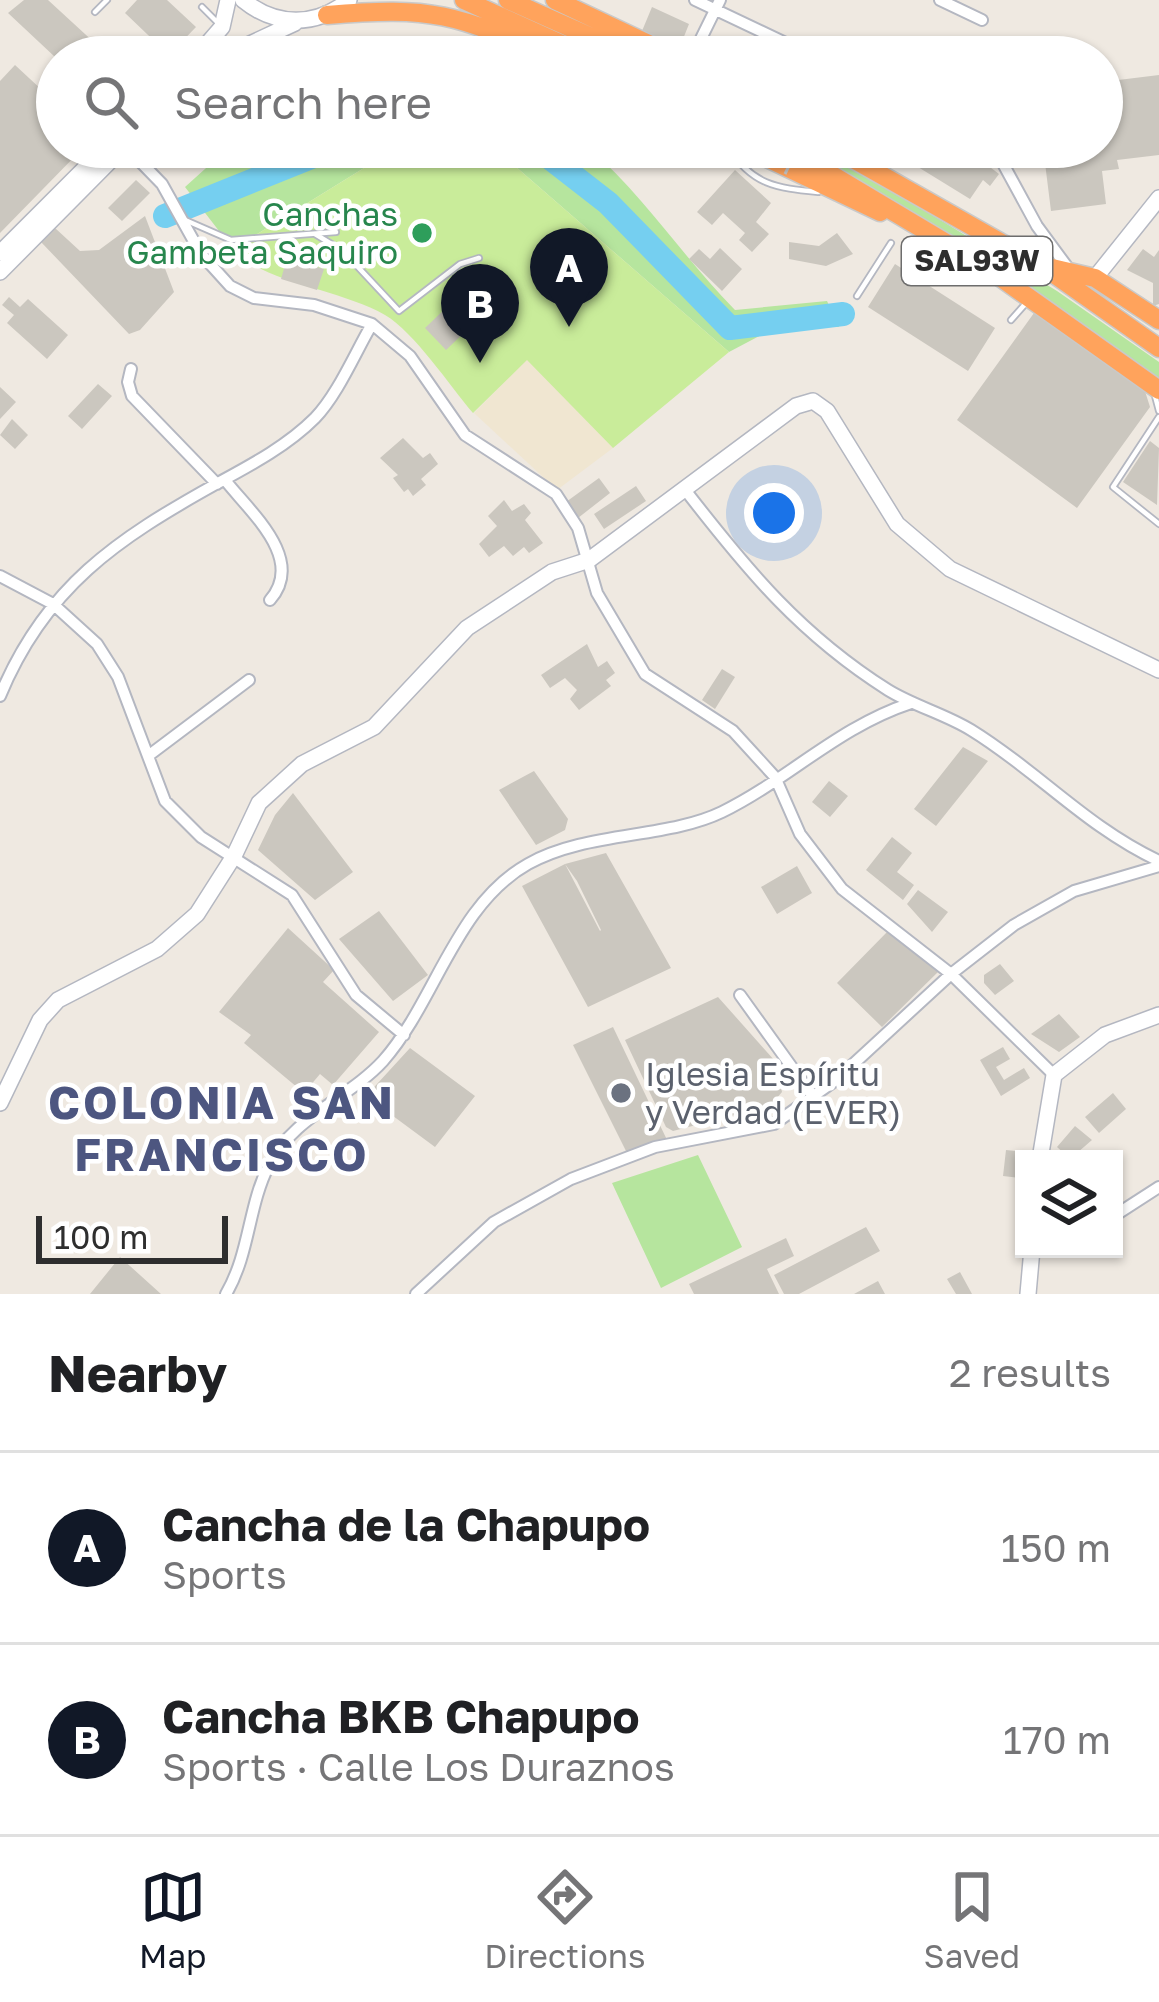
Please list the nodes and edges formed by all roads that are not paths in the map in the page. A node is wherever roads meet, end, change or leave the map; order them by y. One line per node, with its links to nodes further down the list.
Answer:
1 (107, 0): 13 (lane)
2 (228, 0): 18 (street)
3 (243, 0): 17 (street)
4 (349, 0): 15 (street)
5 (421, 0): 14 (highway)
6 (464, 0): 22 (highway)
7 (508, 0): 23 (highway)
8 (555, 0): 24 (highway)
9 (694, 0): 11 (street)
10 (940, 0): 16 (street)
11 (717, 5): 25 (street); 26 (street)
12 (202, 7): 18 (lane)
13 (95, 12)
14 (447, 14): 15 (highway); 21 (highway)
15 (327, 15): 17 (street)
16 (982, 20)
17 (302, 21): 20 (street)
18 (222, 27): 19 (street)
19 (214, 36)
20 (269, 36)
21 (501, 36)
22 (544, 36)
23 (589, 36)
24 (631, 36)
25 (702, 36)
26 (775, 36)
27 (85, 168): 41 (street)
28 (104, 168): 46 (street)
29 (146, 168): 37 (street)
30 (743, 168): 35 (lane)
31 (786, 168): 35 (highway)
32 (820, 168): 43 (highway, SAL93W)
33 (873, 168): 44 (highway, SAL93W)
34 (1005, 168): 45 (street)
35 (839, 194): 43 (highway)
36 (1159, 198): 47 (street)
37 (185, 220): 39 (lane); 52 (street)
38 (336, 232): 39 (lane)
39 (315, 234): 42 (lane)
40 (891, 243): 48 (lane)
41 (0, 253)
42 (479, 258)
43 (983, 265): 49 (highway, SAL93W)
44 (1044, 267): 45 (highway); 53 (highway, SAL93W)
45 (1070, 271): 47 (highway)
46 (0, 272)
47 (1095, 278): 51 (highway)
48 (856, 296)
49 (1032, 298): 50 (lane); 55 (highway, SAL93W)
50 (1011, 320)
51 (1159, 320)
52 (372, 324): 57 (street); 60 (street)
53 (1159, 348)
54 (131, 369): 57 (street)
55 (1155, 387): 56 (lane)
56 (1159, 414): 59 (lane)
57 (221, 482): 62 (street); 63 (street)
58 (686, 491): 60 (street); 64 (street); 66 (street)
59 (1159, 524)
60 (589, 560): 71 (street); 72 (street)
61 (0, 576): 63 (street)
62 (270, 600)
63 (53, 604): 67 (street); 70 (street)
64 (1159, 670)
65 (249, 680): 70 (street)
66 (887, 689): 68 (street); 69 (street)
67 (0, 696)
68 (911, 704): 69 (street); 73 (street)
69 (886, 711): 71 (street)
70 (148, 756): 72 (street)
71 (775, 777): 74 (street); 77 (street)
72 (234, 856): 77 (street); 80 (street)
73 (1159, 863): 74 (street)
74 (951, 974): 78 (street); 79 (street)
75 (740, 995): 79 (street)
76 (1159, 1015): 78 (street)
77 (404, 1035): 85 (street)
78 (1054, 1075): 81 (street)
79 (814, 1098): 86 (street)
80 (0, 1102)
81 (1042, 1150)
82 (1159, 1186): 83 (street)
83 (1123, 1210)
84 (1031, 1258): 87 (street)
85 (226, 1294)
86 (416, 1294)
87 (1028, 1294)

